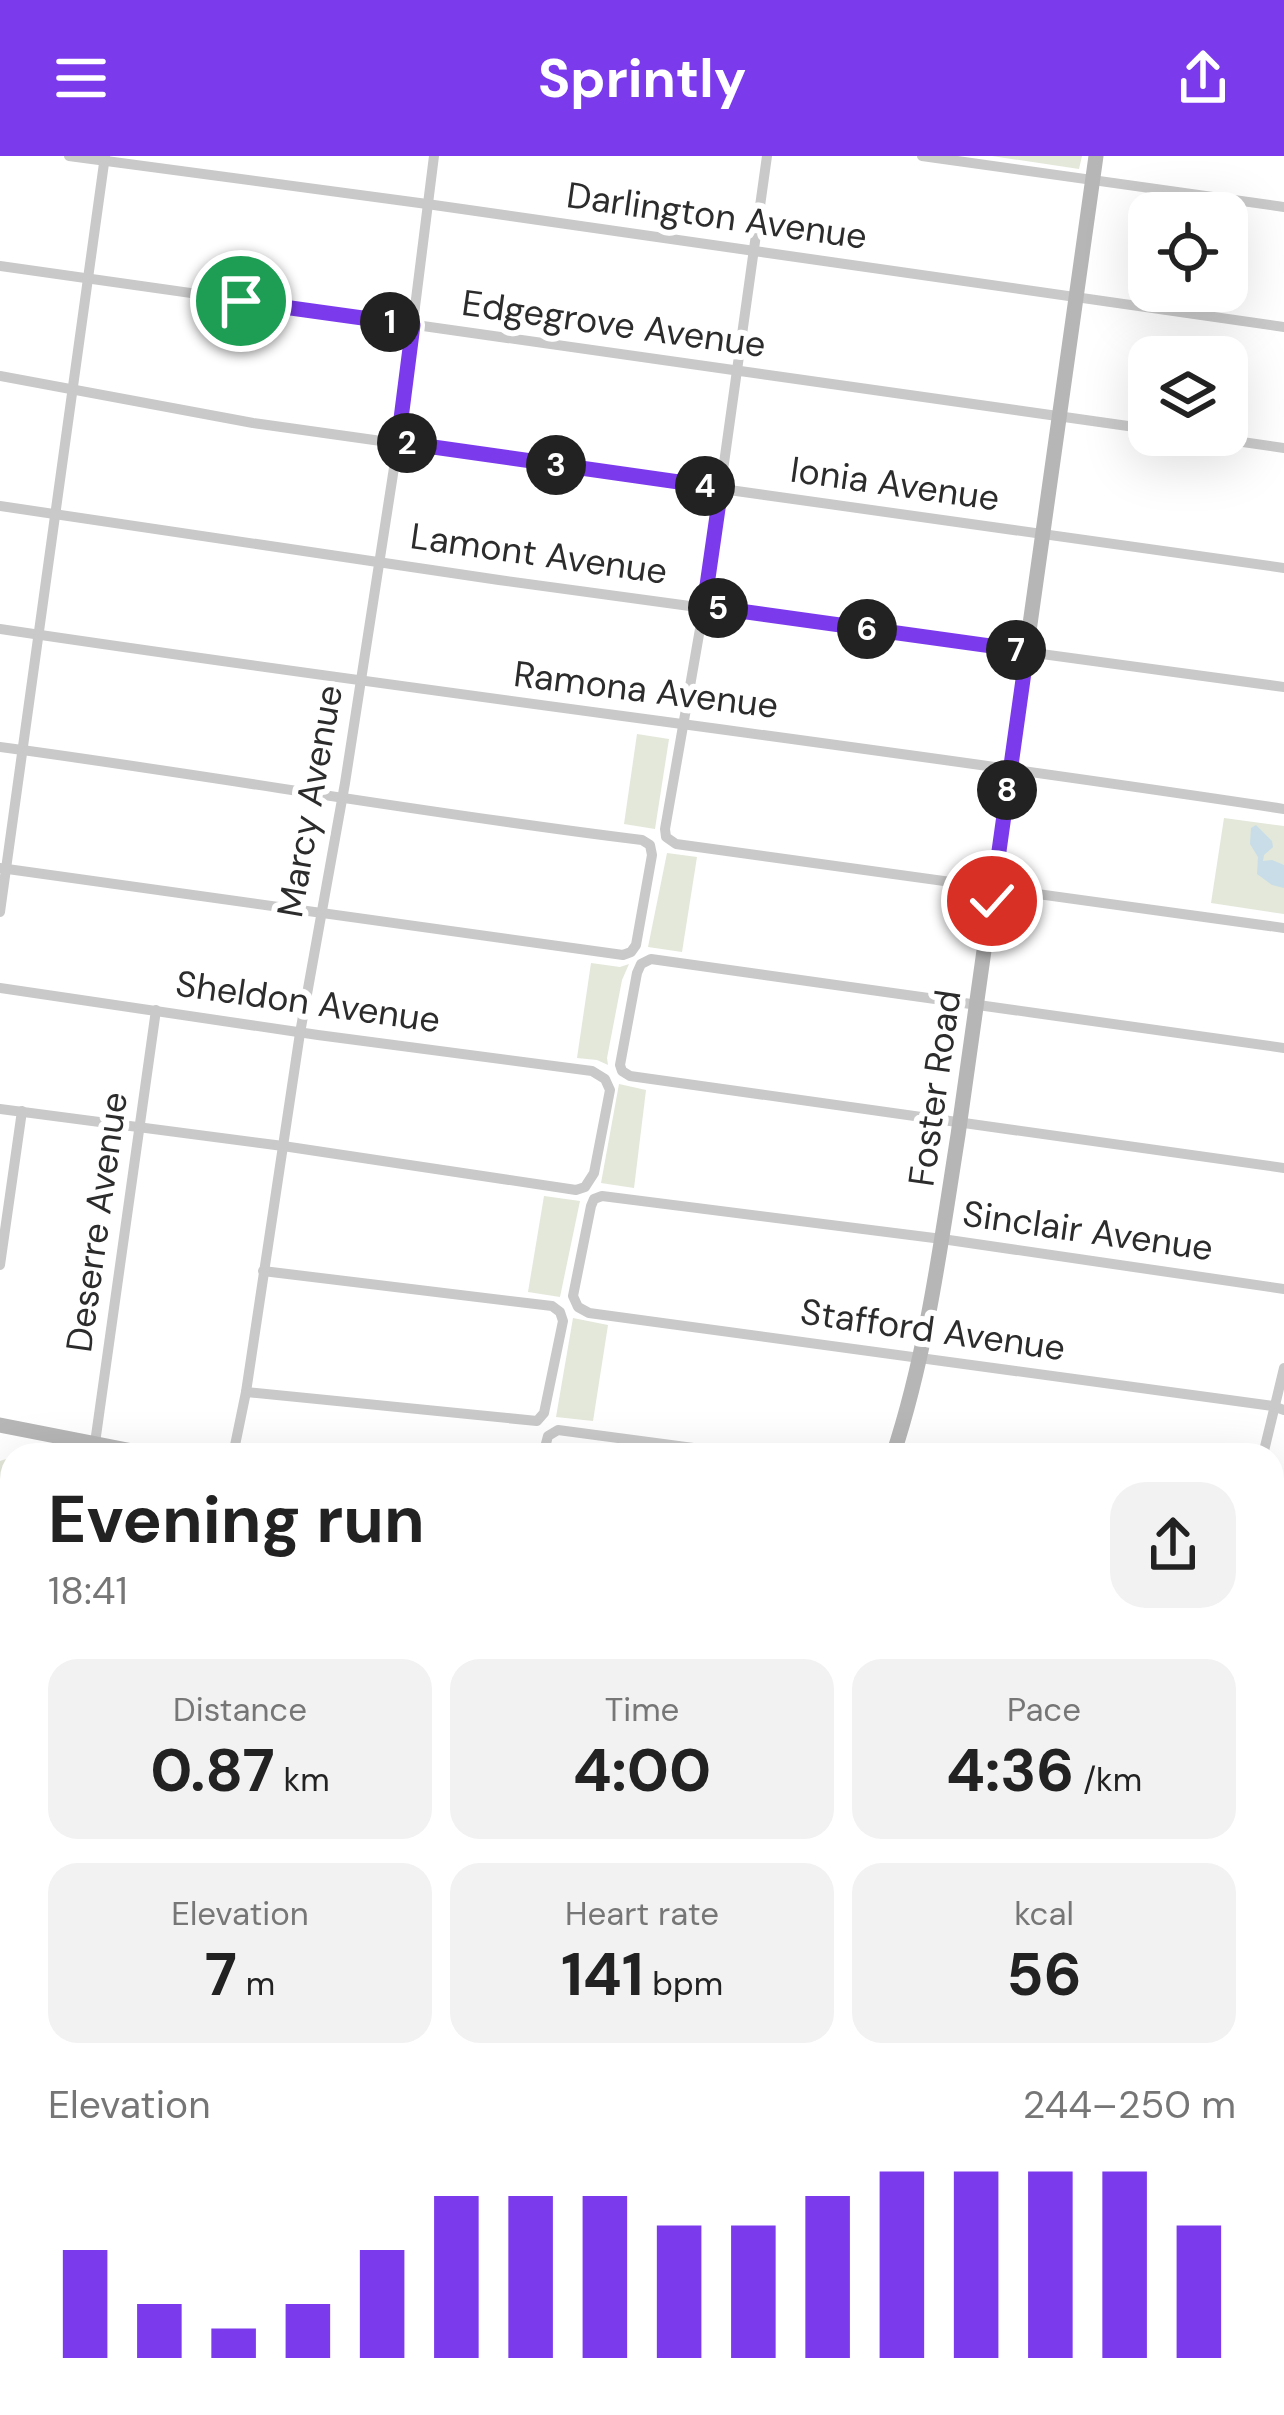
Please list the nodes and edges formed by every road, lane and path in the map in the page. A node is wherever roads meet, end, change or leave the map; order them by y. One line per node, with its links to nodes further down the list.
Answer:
1 (69, 156): 6 (street, Darlington Avenue)
2 (434, 156): 8 (street, Marcy Avenue)
3 (767, 156): 10 (street)
4 (922, 156): 7 (street)
5 (1096, 156): 7 (street, Foster Road)
6 (104, 158): 8 (street, Darlington Avenue); 12 (street)
7 (1093, 180): 9 (street); 13 (street, Foster Road)
8 (427, 204): 10 (street, Darlington Avenue); 14 (street, Marcy Avenue)
9 (1284, 207)
10 (753, 251): 13 (street, Darlington Avenue); 16 (street)
11 (0, 266): 12 (street, Edgegrove Avenue)
12 (89, 279): 14 (street, Edgegrove Avenue); 18 (street)
13 (1077, 298): 15 (street, Darlington Avenue); 19 (street, Foster Road)
14 (413, 325): 16 (street, Edgegrove Avenue); 21 (street, Marcy Avenue)
15 (1284, 327)
16 (738, 370): 19 (street, Edgegrove Avenue); 24 (street)
17 (0, 376): 18 (street, Ionia Avenue)
18 (74, 391): 21 (street, Ionia Avenue); 26 (street)
19 (1060, 416): 20 (street, Edgegrove Avenue); 27 (street, Foster Road)
20 (1128, 425)
21 (398, 442): 24 (street, Ionia Avenue); 28 (street, Marcy Avenue)
22 (1248, 443): 23 (street)
23 (1284, 448)
24 (721, 488): 27 (street, Ionia Avenue); 30 (street)
25 (0, 506): 26 (street, Lamont Avenue)
26 (56, 515): 28 (street, Lamont Avenue); 32 (street)
27 (1042, 535): 29 (street, Ionia Avenue); 33 (street, Foster Road)
28 (378, 561): 30 (street, Lamont Avenue); 34 (street, Marcy Avenue)
29 (1284, 568)
30 (704, 606): 33 (street, Lamont Avenue); 36 (street)
31 (0, 628): 32 (street, Ramona Avenue)
32 (40, 635): 34 (street, Ramona Avenue); 38 (street)
33 (1027, 651): 35 (street, Lamont Avenue); 39 (street, Foster Road)
34 (361, 680): 36 (street, Ramona Avenue); 40 (street, Marcy Avenue)
35 (1284, 687)
36 (683, 724): 39 (street, Ramona Avenue); 43 (street)
37 (0, 748): 38 (street)
38 (23, 751): 40 (street); 42 (street)
39 (1010, 767): 41 (street, Ramona Avenue); 43 (street, Foster Road)
40 (342, 796): 45 (street, Marcy Avenue); 45 (street)
41 (1284, 809)
42 (3, 868): 44 (street); 45 (street)
43 (994, 886): 46 (street); 48 (street, Foster Road)
44 (0, 912)
45 (320, 914): 50 (street, Marcy Avenue)
46 (1284, 928)
47 (0, 988): 49 (street, Sheldon Avenue)
48 (977, 1004): 51 (street); 54 (street, Foster Road); 54 (street)
49 (157, 1010): 50 (street, Sheldon Avenue); 55 (street, Deserre Avenue)
50 (300, 1033): 56 (street, Marcy Avenue); 56 (street, Sheldon Avenue)
51 (1284, 1048)
52 (0, 1108): 53 (street)
53 (22, 1111): 55 (street); 59 (street)
54 (960, 1123): 57 (street); 58 (street, Foster Road)
55 (140, 1128): 56 (street); 68 (street, Deserre Avenue)
56 (283, 1146): 60 (street, Marcy Avenue)
57 (1284, 1168)
58 (942, 1239): 61 (street, Sinclair Avenue); 62 (street, Sinclair Avenue); 63 (street, Foster Road)
59 (0, 1265)
60 (263, 1271): 65 (street, Marcy Avenue); 65 (street)
61 (1284, 1289)
62 (576, 1304): 63 (street, Stafford Avenue)
63 (918, 1358): 66 (street, Stafford Avenue); 72 (street, Foster Road)
64 (1284, 1368): 66 (street)
65 (247, 1392): 69 (street, Marcy Avenue)
66 (1279, 1408): 73 (street)
67 (0, 1425): 68 (street)
68 (95, 1443)
69 (236, 1443)
70 (545, 1443): 71 (street)
71 (656, 1443)
72 (897, 1443)
73 (1267, 1443)

